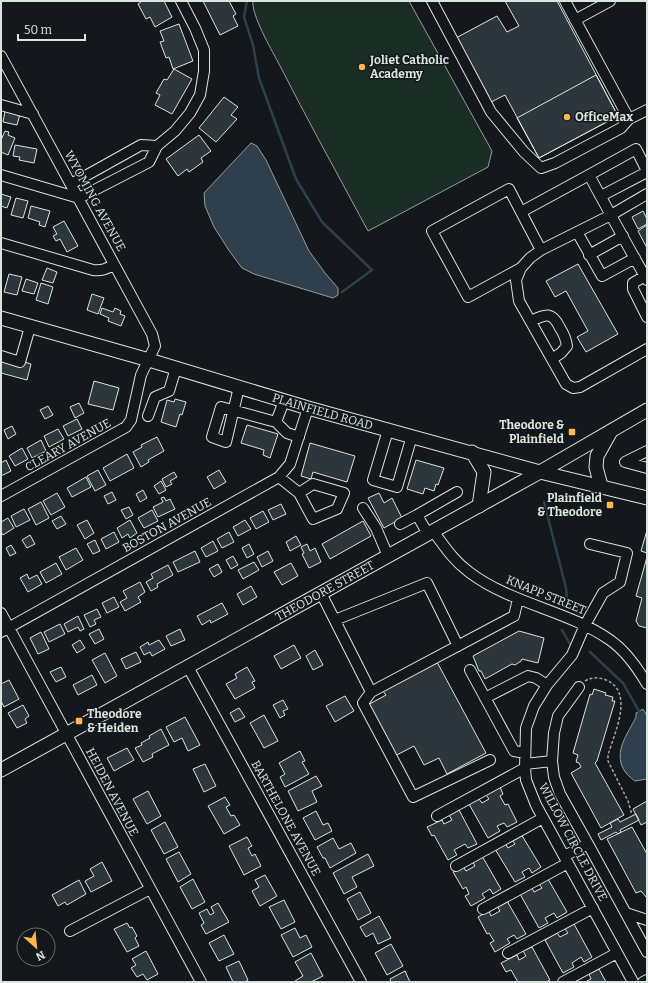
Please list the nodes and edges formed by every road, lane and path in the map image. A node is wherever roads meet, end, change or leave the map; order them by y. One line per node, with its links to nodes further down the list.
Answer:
1 (181, 1): 12 (street)
2 (432, 1): 10 (street)
3 (565, 1): 5 (street)
4 (610, 1): 5 (street)
5 (575, 20): 10 (street)
6 (1, 56): 9 (street, WYOMING AVENUE)
7 (1, 105): 9 (street)
8 (647, 110): 10 (street)
9 (33, 114): 17 (street, WYOMING AVENUE)
10 (629, 119)
11 (139, 142): 12 (street); 13 (street); 17 (street)
12 (157, 146): 13 (street)
13 (150, 165): 20 (street)
14 (647, 172): 15 (street); 19 (street)
15 (589, 174): 19 (street); 21 (street)
16 (1, 175): 20 (street)
17 (71, 184): 20 (street, WYOMING AVENUE)
18 (647, 194): 22 (street)
19 (601, 196): 22 (street)
20 (79, 198): 29 (street, WYOMING AVENUE)
21 (521, 212): 26 (street); 30 (street)
22 (611, 215): 23 (street); 24 (street)
23 (577, 232): 26 (street); 27 (street)
24 (623, 236): 27 (street); 28 (street)
25 (1, 243): 29 (street)
26 (541, 250): 30 (street)
27 (590, 255): 28 (street)
28 (635, 258): 31 (street)
29 (114, 264): 39 (street, WYOMING AVENUE)
30 (521, 268): 34 (street)
31 (646, 278): 32 (street)
32 (647, 317)
33 (1, 318): 35 (main road, PLAINFIELD ROAD)
34 (531, 321): 38 (street); 38 (street)
35 (30, 327): 37 (street); 39 (main road, PLAINFIELD ROAD)
36 (647, 349): 38 (street)
37 (1, 356)
38 (552, 359)
39 (149, 360): 40 (main road, PLAINFIELD ROAD); 59 (street, CLEARY AVENUE)
40 (176, 368): 41 (main road, PLAINFIELD ROAD); 45 (street)
41 (239, 387): 42 (main road, PLAINFIELD ROAD); 46 (street)
42 (284, 401): 43 (main road, PLAINFIELD ROAD); 46 (street)
43 (308, 408): 47 (main road, PLAINFIELD ROAD); 49 (street, BOSTON AVENUE)
44 (647, 410): 48 (main road, THEODORE STREET)
45 (148, 416)
46 (276, 422): 49 (street)
47 (388, 430): 50 (main road, PLAINFIELD ROAD); 50 (street)
48 (612, 430): 54 (main road, THEODORE STREET); 56 (main road)
49 (299, 436): 55 (street, BOSTON AVENUE)
50 (412, 436): 52 (main road, PLAINFIELD ROAD)
51 (647, 450): 53 (street)
52 (472, 452): 54 (main road, PLAINFIELD ROAD); 61 (main road)
53 (647, 468)
54 (540, 472): 56 (main road, PLAINFIELD ROAD); 61 (main road, THEODORE STREET)
55 (279, 477): 58 (street); 73 (street, BOSTON AVENUE)
56 (601, 486): 60 (main road, PLAINFIELD ROAD)
57 (457, 492): 63 (street)
58 (299, 493)
59 (1, 496)
60 (647, 498)
61 (479, 506): 65 (main road, THEODORE STREET)
62 (363, 508): 67 (street)
63 (417, 515): 64 (street); 65 (street, KNAPP STREET)
64 (400, 524)
65 (430, 533): 67 (main road, THEODORE STREET); 69 (street, KNAPP STREET)
66 (590, 544): 72 (street, WILLOW CIRCLE DRIVE)
67 (388, 556): 68 (main road, THEODORE STREET)
68 (321, 593): 71 (street); 75 (main road, THEODORE STREET)
69 (518, 599): 72 (street, KNAPP STREET); 74 (street)
70 (1, 613): 73 (street, HEIDEN AVENUE)
71 (335, 620): 74 (street); 80 (street)
72 (585, 625): 77 (street, KNAPP STREET); 78 (street, WILLOW CIRCLE DRIVE)
73 (5, 630): 82 (street, HEIDEN AVENUE)
74 (458, 646): 80 (street)
75 (188, 667): 82 (main road, THEODORE STREET); 105 (street, BARTHELONE AVENUE)
76 (470, 670): 81 (street)
77 (647, 684)
78 (547, 685): 81 (street); 83 (street, WILLOW CIRCLE DRIVE)
79 (580, 685): 85 (street); 88 (path)
80 (371, 692): 84 (street)
81 (485, 698): 83 (street)
82 (67, 734): 87 (main road, THEODORE STREET); 94 (street, HEIDEN AVENUE)
83 (524, 753): 86 (street, WILLOW CIRCLE DRIVE)
84 (490, 760)
85 (552, 761): 86 (street); 91 (street)
86 (525, 766): 89 (street); 90 (street, WILLOW CIRCLE DRIVE)
87 (1, 770)
88 (632, 815)
89 (437, 816)
90 (543, 818): 92 (street, WILLOW CIRCLE DRIVE); 93 (street)
91 (588, 844): 92 (street); 97 (street)
92 (566, 859): 95 (street, WILLOW CIRCLE DRIVE); 96 (street)
93 (456, 866)
94 (150, 889): 99 (street); 104 (street, HEIDEN AVENUE)
95 (593, 908): 101 (street); 102 (street, WILLOW CIRCLE DRIVE)
96 (483, 909)
97 (626, 913): 98 (street); 100 (street)
98 (647, 920)
99 (70, 932)
100 (647, 952)
101 (508, 953)
102 (617, 953): 106 (street); 107 (street, WILLOW CIRCLE DRIVE)
103 (647, 980): 108 (street)
104 (201, 982)
105 (361, 982)
106 (563, 982)
107 (633, 982)
108 (643, 982)

